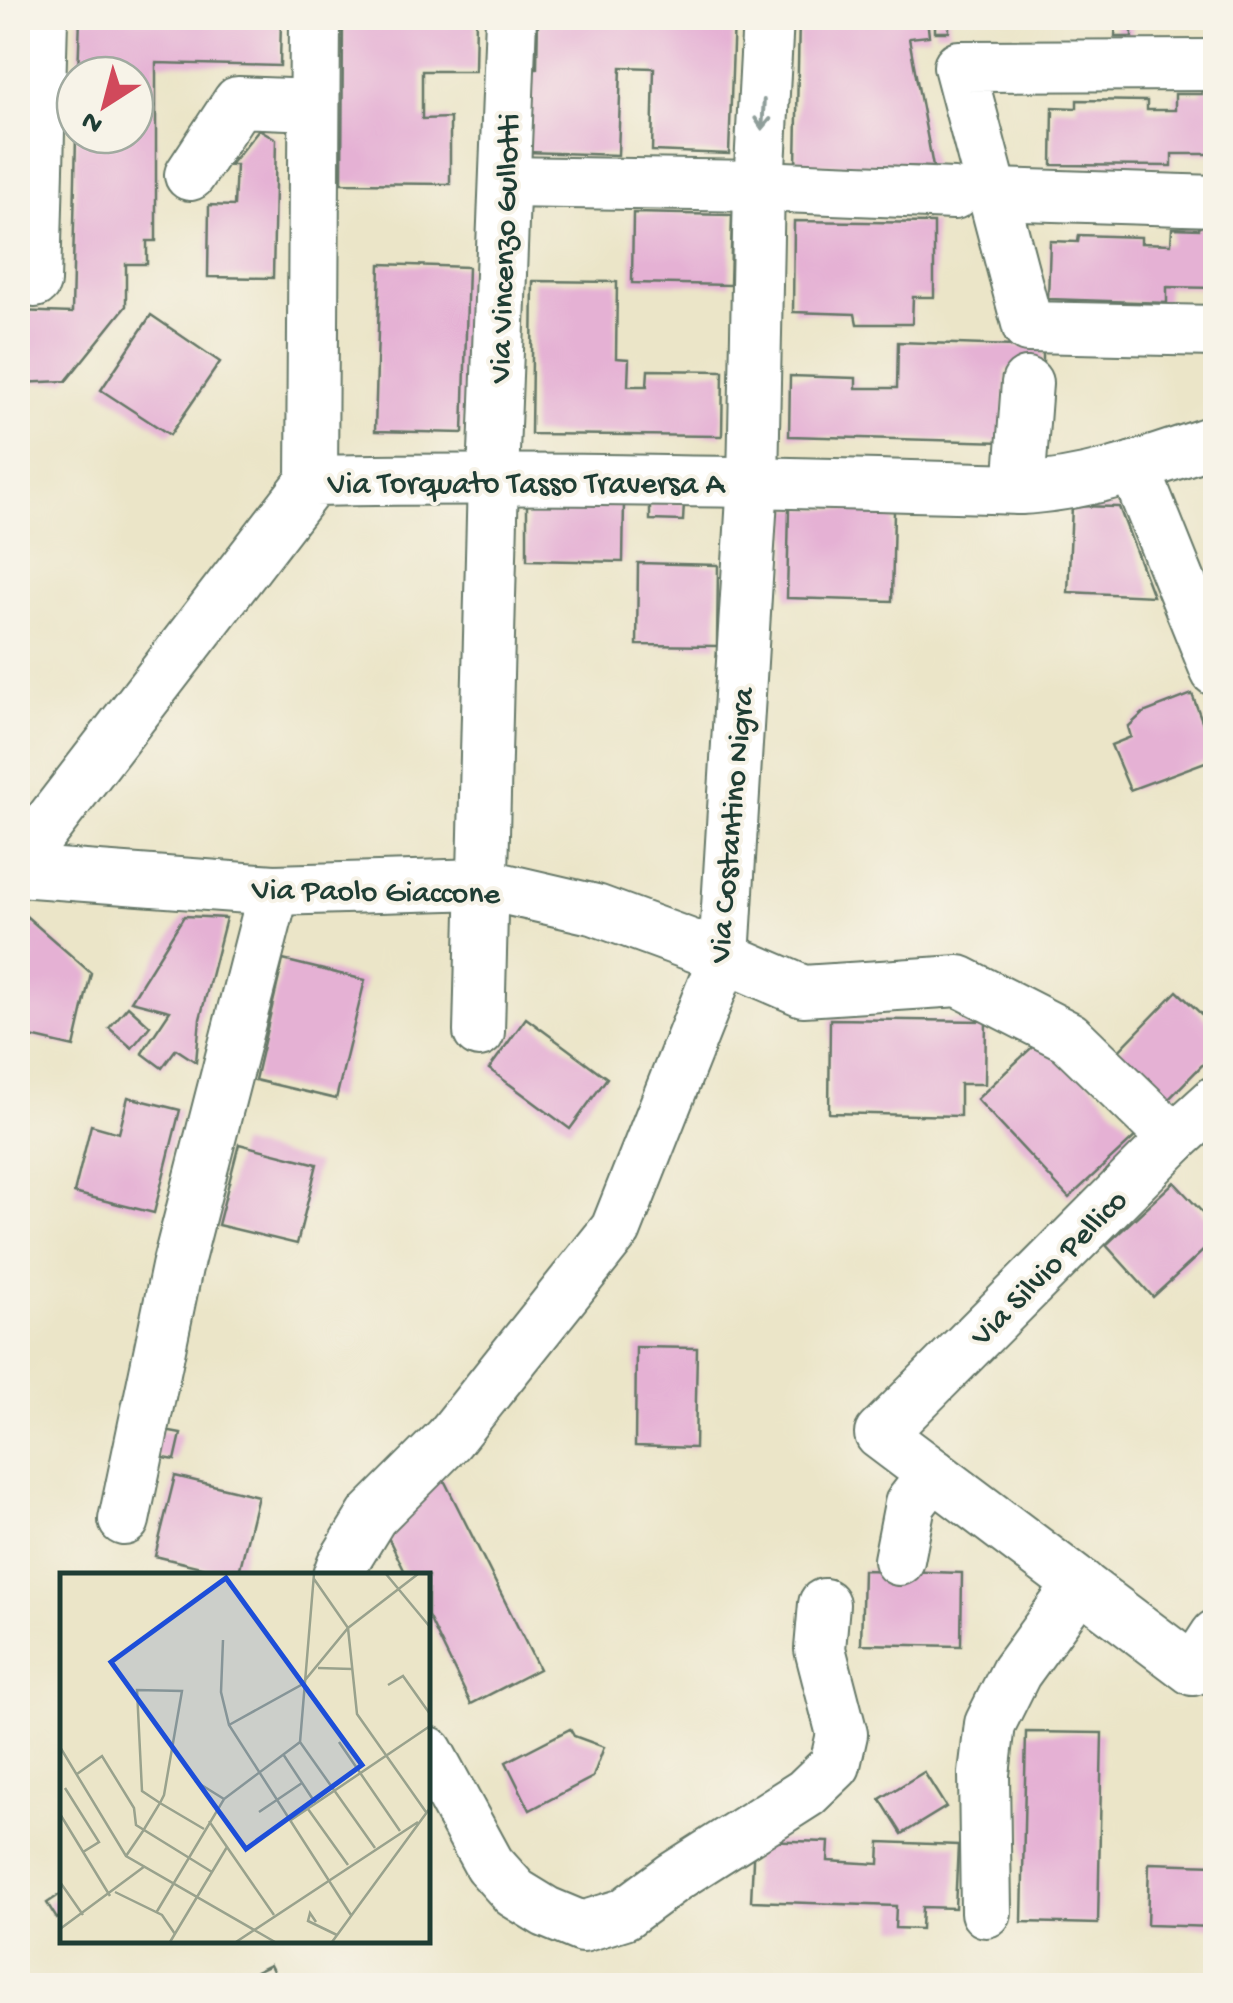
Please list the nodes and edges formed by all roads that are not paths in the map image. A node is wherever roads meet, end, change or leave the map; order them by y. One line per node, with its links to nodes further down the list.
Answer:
1 (42, 18): 12 (street)
2 (315, 18): 6 (street)
3 (512, 18): 8 (street, Via Vincenzo Gullotti)
4 (768, 18): 9 (street, Via Costantino Nigra, one-way to 9)
5 (1216, 64): 10 (street)
6 (314, 105): 7 (street); 18 (street)
7 (190, 175)
8 (505, 182): 9 (street); 17 (street, Via Vincenzo Gullotti)
9 (759, 186): 10 (street); 19 (street, Via Costantino Nigra)
10 (974, 194): 11 (street); 13 (street)
11 (1216, 201)
12 (35, 282)
13 (1216, 331)
14 (1027, 383): 20 (street)
15 (1216, 440): 16 (street, Via Torquato Tasso Traversa A)
16 (1134, 467): 20 (street, Via Torquato Tasso Traversa A); 21 (street)
17 (493, 478): 18 (street, Via Torquato Tasso Traversa A); 19 (street, Via Torquato Tasso Traversa A); 23 (street, Via Vincenzo Gullotti)
18 (312, 481): 22 (street, Via Torquato Tasso Traversa A)
19 (754, 481): 20 (street, Via Torquato Tasso Traversa A); 25 (street, Via Costantino Nigra)
20 (1019, 489)
21 (1216, 671)
22 (18, 867): 24 (street, Via Paolo Giaccone)
23 (484, 884): 24 (street, Via Paolo Giaccone); 25 (street, Via Paolo Giaccone); 26 (street, Via Vincenzo Gullotti)
24 (274, 890): 30 (street)
25 (724, 958): 28 (street, Via Paolo Giaccone); 32 (street, Via Costantino Nigra)
26 (479, 1032)
27 (1216, 1100): 28 (street, Via Silvio Pellico)
28 (1174, 1139): 29 (street, Via Silvio Pellico)
29 (933, 1474): 31 (street); 33 (street)
30 (124, 1520)
31 (898, 1560)
32 (340, 1573)
33 (1080, 1584): 35 (street); 37 (street)
34 (824, 1604): 36 (street)
35 (1208, 1669)
36 (430, 1756)
37 (986, 1912)

